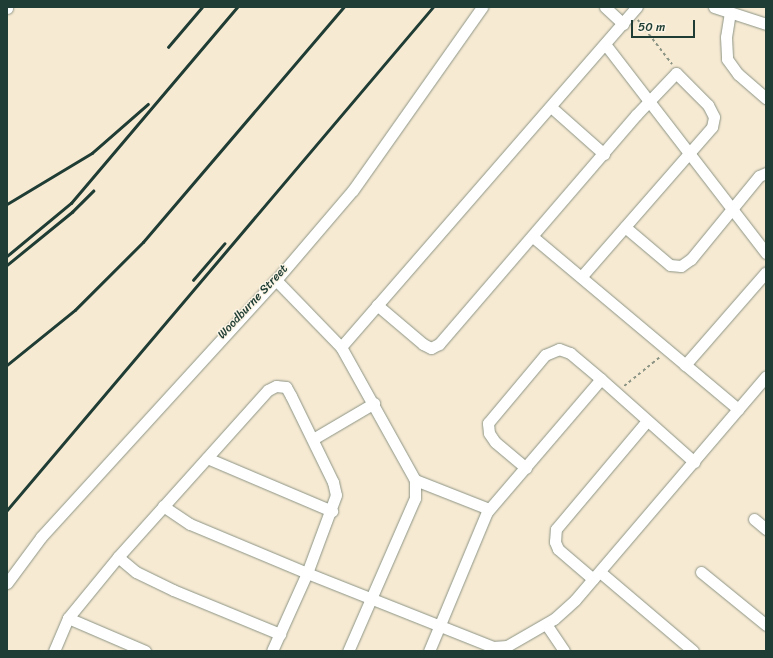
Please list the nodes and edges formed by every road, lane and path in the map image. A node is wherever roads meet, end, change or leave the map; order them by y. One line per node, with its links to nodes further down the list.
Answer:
1 (482, 7): 22 (street, Woodburne Street)
2 (605, 7): 6 (street)
3 (714, 7): 5 (street)
4 (634, 10): 6 (street); 9 (path)
5 (730, 12): 7 (street); 10 (street)
6 (623, 24): 8 (street)
7 (766, 24)
8 (605, 44): 11 (street); 12 (street)
9 (676, 73): 11 (street); 13 (street)
10 (766, 98)
11 (649, 100): 13 (street); 14 (street)
12 (551, 107): 14 (street); 23 (street)
13 (690, 153): 16 (street); 17 (street)
14 (604, 154): 18 (street)
15 (766, 173): 16 (street)
16 (732, 209): 17 (street); 19 (street)
17 (624, 228): 21 (street)
18 (533, 237): 21 (street); 23 (street)
19 (766, 253)
20 (766, 272): 26 (street)
21 (581, 277): 25 (street)
22 (276, 280): 24 (street); 47 (street, Woodburne Street)
23 (378, 305): 24 (street)
24 (341, 347): 30 (street)
25 (669, 352): 26 (street); 29 (path)
26 (685, 365): 31 (street)
27 (766, 376): 31 (street)
28 (601, 379): 29 (street); 36 (street); 36 (street)
29 (617, 393): 32 (street)
30 (374, 403): 33 (street); 37 (street)
31 (738, 410): 35 (street)
32 (647, 421): 35 (street); 46 (street)
33 (313, 439): 34 (street); 40 (street)
34 (207, 458): 38 (street); 40 (street)
35 (694, 462): 46 (street)
36 (526, 468): 39 (street)
37 (415, 480): 39 (street); 48 (street)
38 (163, 506): 43 (street); 45 (street)
39 (489, 509): 52 (street)
40 (332, 511): 45 (street)
41 (754, 519): 42 (street)
42 (766, 529)
43 (118, 557): 49 (street); 53 (street)
44 (701, 572): 51 (street)
45 (307, 573): 48 (street); 53 (street)
46 (597, 576): 50 (street); 60 (street)
47 (7, 583)
48 (372, 599): 52 (street); 57 (street)
49 (68, 618): 54 (street); 55 (street)
50 (546, 624): 52 (street); 59 (street)
51 (766, 625)
52 (440, 626): 58 (street)
53 (280, 634): 56 (street)
54 (54, 651)
55 (145, 651)
56 (272, 651)
57 (348, 651)
58 (429, 651)
59 (564, 651)
60 (693, 651)

